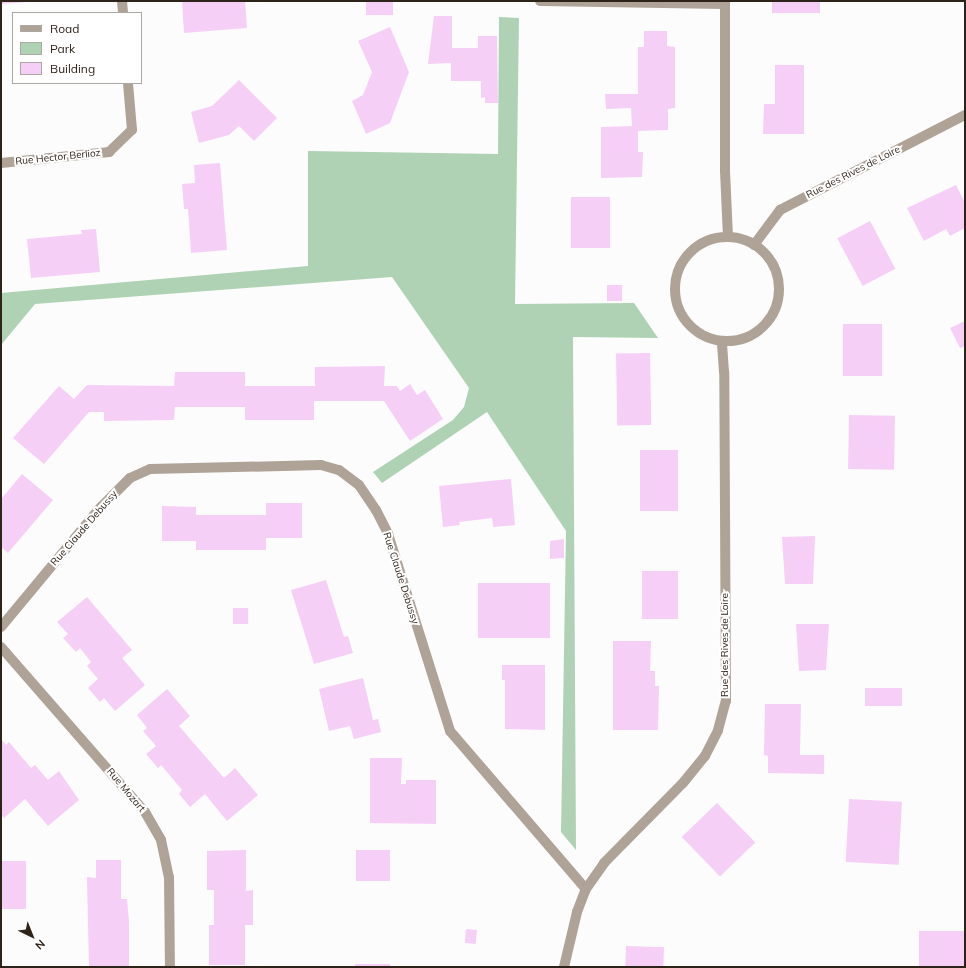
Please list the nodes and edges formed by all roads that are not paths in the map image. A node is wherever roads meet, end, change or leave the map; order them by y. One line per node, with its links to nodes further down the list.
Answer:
1 (122, 1): 4 (street)
2 (540, 1): 3 (street)
3 (724, 2): 8 (street)
4 (123, 12)
5 (128, 84): 7 (street, Rue Hector Berlioz)
6 (965, 115): 9 (street, Rue des Rives de Loire)
7 (1, 163)
8 (728, 237): 9 (street); 10 (street)
9 (754, 245): 10 (street)
10 (722, 341): 13 (street, Rue des Rives de Loire)
11 (1, 627): 13 (street, Rue Claude Debussy)
12 (1, 647): 14 (street, Rue Mozart)
13 (586, 889): 15 (street, Rue des Rives de Loire)
14 (170, 967)
15 (564, 967)

